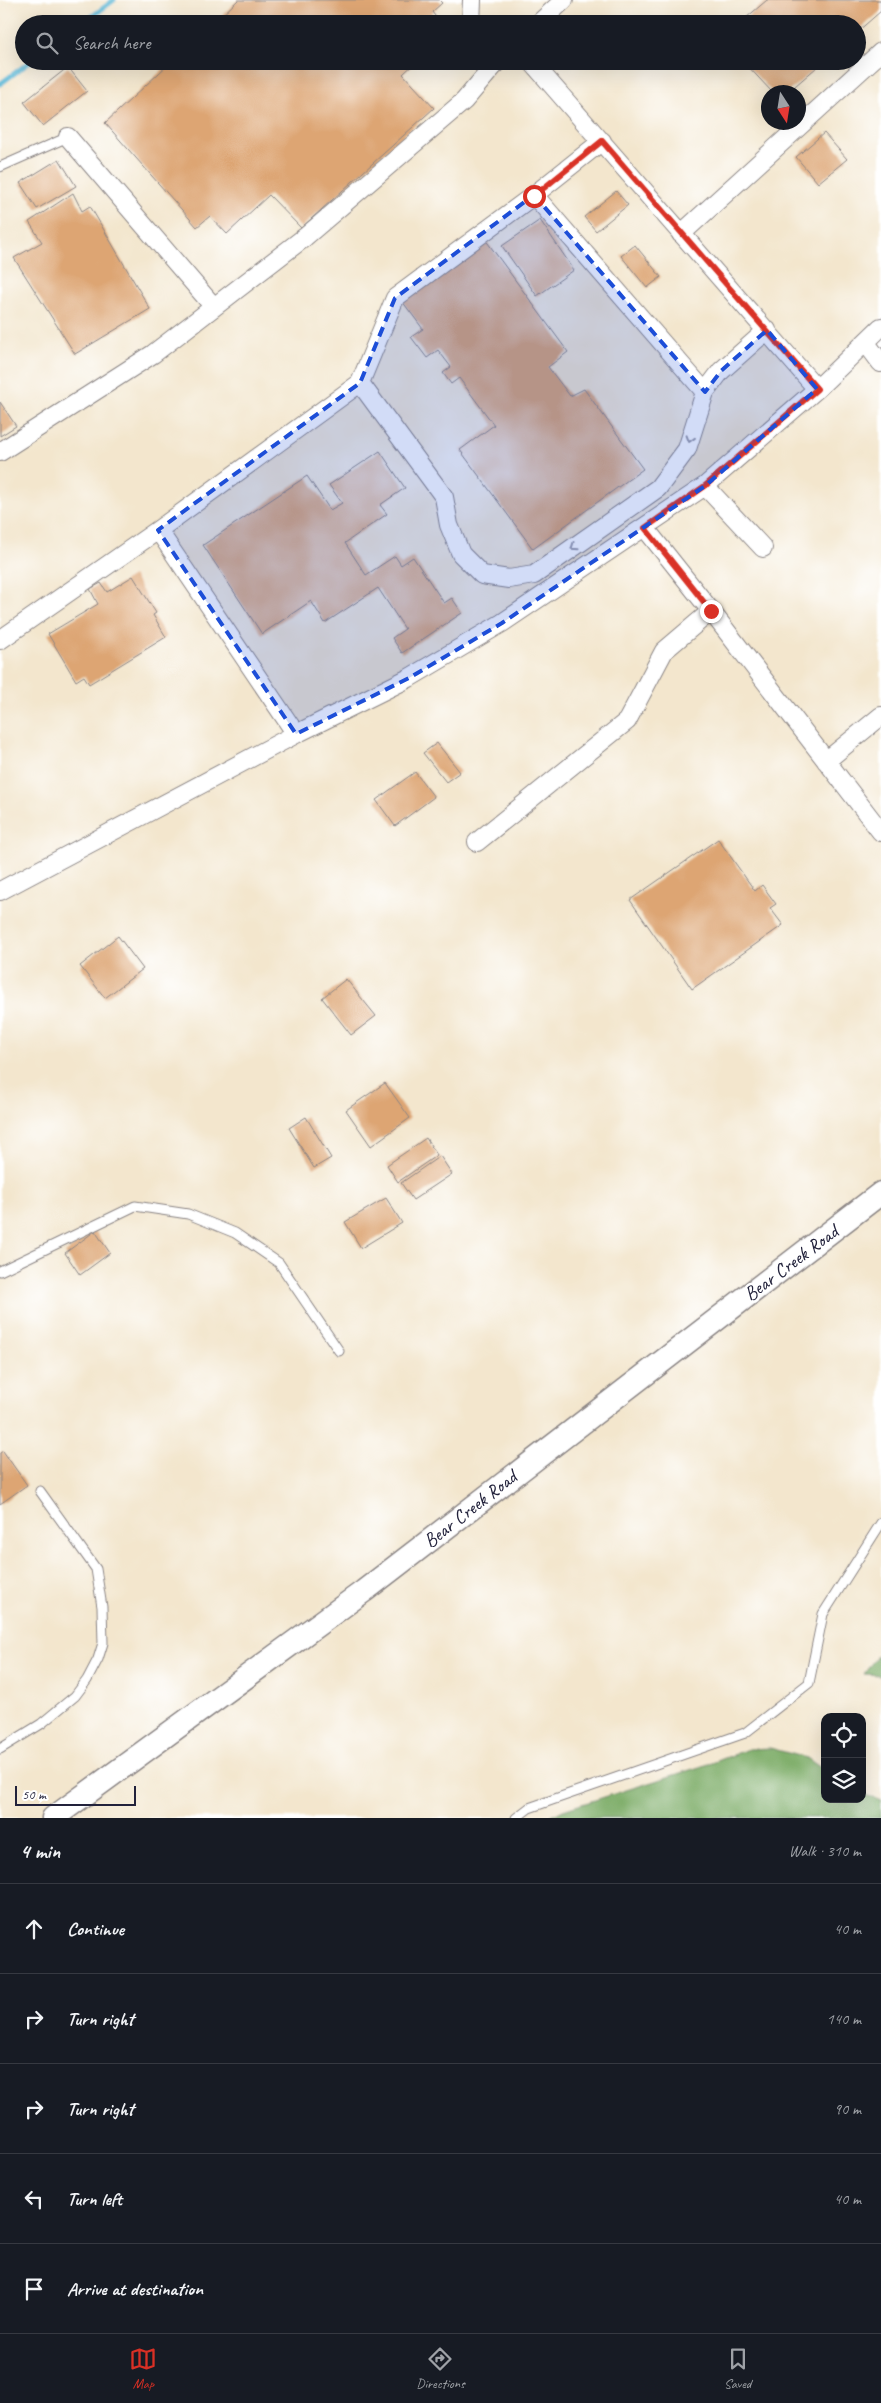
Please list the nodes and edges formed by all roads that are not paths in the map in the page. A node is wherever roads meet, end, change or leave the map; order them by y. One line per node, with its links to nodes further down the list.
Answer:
1 (472, 0): 3 (street)
2 (564, 0): 4 (street)
3 (471, 15)
4 (548, 15)
5 (881, 52): 6 (street)
6 (866, 66)
7 (481, 70): 15 (street)
8 (540, 70): 11 (street)
9 (861, 70): 14 (street)
10 (68, 137): 12 (lane); 15 (street)
11 (602, 141): 13 (street); 14 (street)
12 (0, 166)
13 (534, 196): 20 (street); 22 (street)
14 (682, 234): 17 (street)
15 (214, 307): 23 (street)
16 (881, 327): 18 (street)
17 (767, 330): 21 (street); 22 (street)
18 (866, 343): 19 (street); 21 (street)
19 (881, 363)
20 (360, 384): 22 (street, one-way to 20); 26 (street)
21 (817, 389): 24 (street)
22 (705, 392)
23 (0, 452)
24 (705, 486): 25 (street); 27 (street)
25 (645, 528): 28 (street); 31 (street)
26 (158, 530): 29 (street); 31 (street)
27 (762, 548)
28 (711, 611): 32 (street); 34 (street)
29 (0, 640)
30 (881, 716): 32 (street)
31 (296, 734): 35 (street)
32 (826, 761): 33 (street)
33 (881, 832)
34 (477, 842)
35 (0, 891)
36 (881, 1193): 42 (street, Bear Creek Road)
37 (0, 1271): 38 (lane)
38 (339, 1351)
39 (40, 1491): 41 (lane)
40 (881, 1523): 43 (lane)
41 (0, 1749)
42 (53, 1818)
43 (516, 1818)

